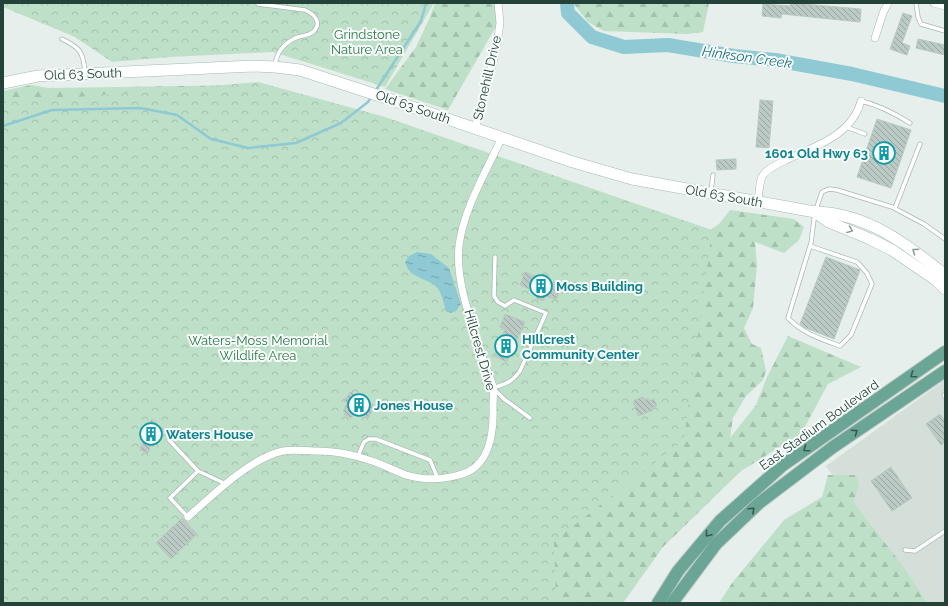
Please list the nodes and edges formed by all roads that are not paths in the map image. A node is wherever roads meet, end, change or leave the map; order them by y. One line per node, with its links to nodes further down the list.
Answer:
1 (498, 3): 16 (street, Stonehill Drive)
2 (888, 3): 8 (street)
3 (916, 3): 7 (lane)
4 (934, 3): 6 (street)
5 (258, 4): 10 (lane)
6 (945, 6)
7 (945, 31)
8 (875, 38)
9 (62, 39): 11 (lane)
10 (275, 67): 11 (main road, Old 63 South); 16 (main road, Old 63 South)
11 (86, 74): 12 (main road, Old 63 South)
12 (3, 83)
13 (860, 101): 14 (lane); 15 (street)
14 (910, 123)
15 (846, 126): 17 (lane); 22 (street)
16 (475, 128): 18 (main road, Old 63 South)
17 (865, 134)
18 (502, 138): 21 (main road, Old 63 South); 32 (street, Hillcrest Drive)
19 (920, 144): 23 (lane)
20 (713, 175): 21 (lane)
21 (710, 194): 22 (main road, Old 63 South)
22 (758, 201): 24 (main road, Old 63 South)
23 (895, 208): 24 (lane); 25 (lane)
24 (815, 212): 26 (lane); 28 (main road, Old 63 South, one-way to 24); 29 (main road, Old 63 South, one-way to 29)
25 (945, 239)
26 (810, 246): 26 (lane)
27 (496, 257): 32 (lane)
28 (945, 275)
29 (945, 289)
30 (945, 352): 42 (main road, East Stadium Boulevard, one-way to 42)
31 (945, 371): 43 (main road, East Stadium Boulevard, one-way to 31)
32 (493, 388): 33 (lane); 37 (street, Hillcrest Drive)
33 (530, 418)
34 (169, 440): 36 (lane)
35 (358, 457): 37 (street, Hillcrest Drive); 37 (lane); 38 (street, Hillcrest Drive)
36 (198, 471): 38 (lane); 39 (lane)
37 (438, 479)
38 (226, 484): 39 (street, Hillcrest Drive)
39 (188, 517)
40 (945, 531): 41 (lane)
41 (905, 550)
42 (658, 603)
43 (672, 603)

